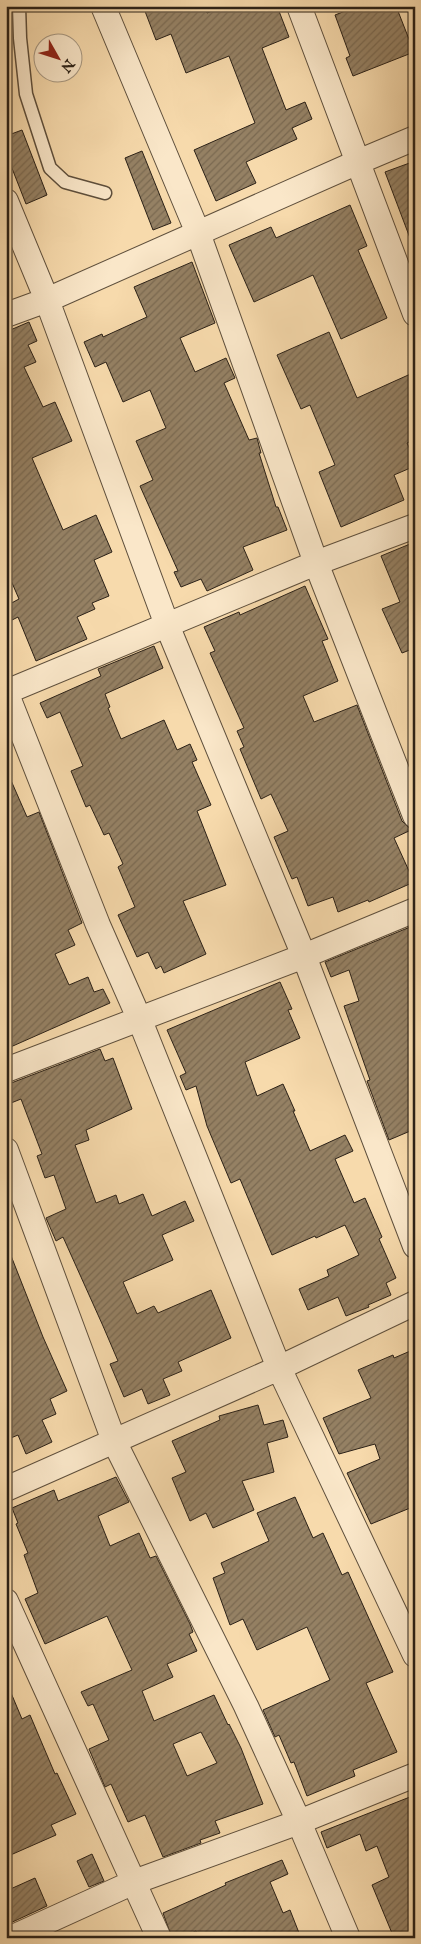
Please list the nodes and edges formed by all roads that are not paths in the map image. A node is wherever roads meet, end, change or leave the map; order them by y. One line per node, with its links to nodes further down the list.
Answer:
1 (19, 6): 6 (lane)
2 (103, 6): 8 (street)
3 (300, 6): 5 (street)
4 (415, 138): 5 (street)
5 (358, 162): 8 (street); 10 (street)
6 (105, 193)
7 (6, 201): 9 (street)
8 (198, 234): 9 (street); 13 (street)
9 (47, 300): 11 (street); 14 (street)
10 (415, 314)
11 (6, 315)
12 (415, 526): 13 (street)
13 (316, 563): 14 (street); 16 (street)
14 (167, 625): 15 (street); 18 (street)
15 (6, 692): 19 (street)
16 (415, 816)
17 (415, 910): 18 (street)
18 (304, 956): 19 (street); 22 (street)
19 (139, 1018): 20 (street); 24 (street)
20 (6, 1070)
21 (6, 1150): 25 (street)
22 (415, 1246)
23 (415, 1304): 24 (street)
24 (279, 1368): 25 (street); 28 (street)
25 (114, 1441): 26 (street); 30 (street)
26 (6, 1489)
27 (6, 1601): 31 (street)
28 (415, 1655)
29 (415, 1775): 30 (street)
30 (300, 1822): 31 (street); 34 (street)
31 (134, 1882): 32 (street); 33 (street)
32 (11, 1938)
33 (159, 1938)
34 (348, 1938)

